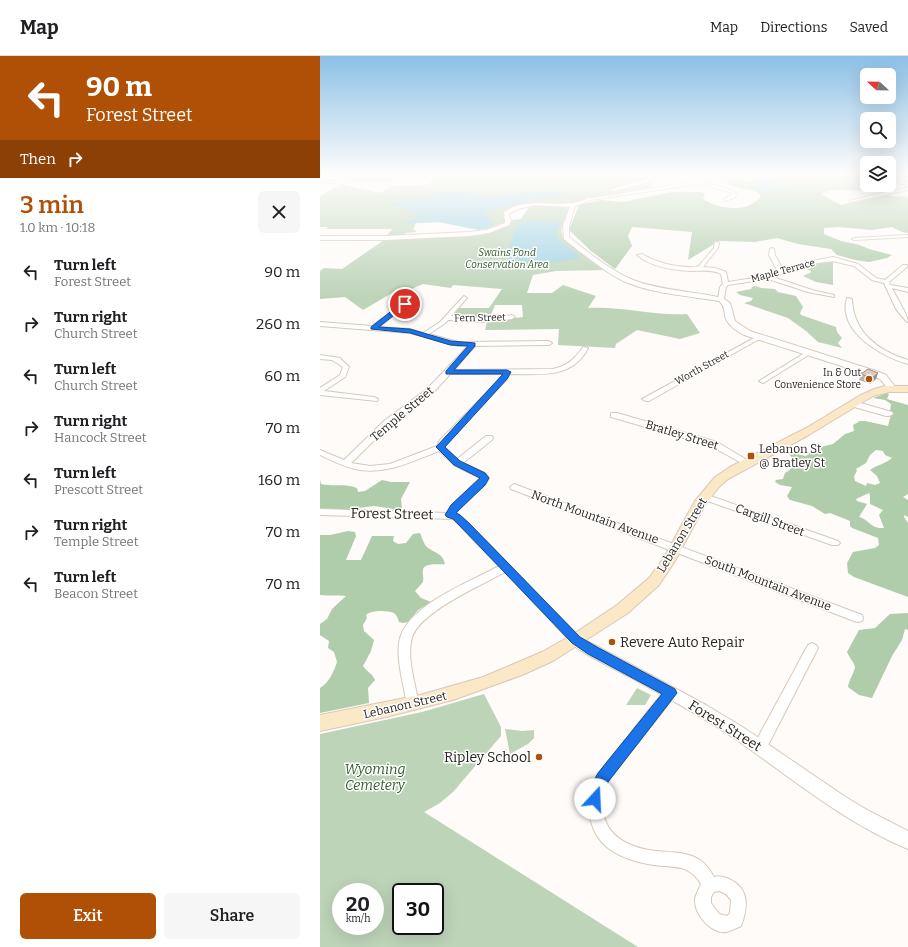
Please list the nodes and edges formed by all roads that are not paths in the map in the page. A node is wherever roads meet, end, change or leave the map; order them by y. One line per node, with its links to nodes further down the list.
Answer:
1 (506, 215): 4 (street)
2 (570, 215): 19 (street)
3 (908, 236): 5 (street)
4 (320, 238)
5 (854, 239)
6 (717, 243): 10 (street)
7 (772, 249): 11 (street)
8 (640, 255): 10 (street)
9 (905, 266): 14 (street)
10 (700, 268): 13 (street)
11 (781, 272): 12 (street, Maple Terrace); 14 (street, Maple Terrace)
12 (768, 277): 13 (street, Maple Terrace); 17 (street)
13 (725, 284): 19 (street)
14 (887, 284): 15 (street); 21 (street)
15 (908, 290)
16 (415, 296): 26 (street)
17 (832, 296)
18 (464, 298): 23 (street)
19 (721, 299): 28 (street)
20 (849, 299): 34 (street)
21 (905, 313): 24 (street)
22 (512, 317): 23 (street, Fern Street)
23 (447, 318): 27 (street)
24 (908, 320)
25 (320, 324): 26 (street)
26 (373, 328): 27 (street)
27 (424, 335): 30 (street)
28 (758, 338): 32 (street); 42 (street, Worth Street)
29 (548, 343): 30 (street)
30 (473, 344): 35 (street, Temple Street)
31 (584, 348): 36 (street)
32 (808, 353): 37 (street); 38 (street)
33 (320, 357): 40 (street)
34 (908, 362)
35 (448, 372): 36 (street); 49 (street, Temple Street)
36 (507, 372): 47 (street)
37 (763, 381)
38 (893, 389): 39 (main road, Lebanon Street); 43 (main road, Lebanon Street)
39 (908, 390)
40 (320, 392): 41 (street)
41 (374, 399)
42 (646, 399)
43 (854, 404): 44 (street); 51 (main road, Lebanon Street)
44 (889, 414)
45 (614, 415): 51 (street, Bratley Street)
46 (489, 438): 50 (street)
47 (440, 448): 49 (street); 50 (street)
48 (320, 452): 49 (street)
49 (346, 463)
50 (457, 463): 55 (street)
51 (748, 463): 53 (main road, Lebanon Street)
52 (514, 487): 57 (street, North Mountain Avenue)
53 (705, 497): 56 (street, Cargill Street); 57 (main road, Lebanon Street)
54 (320, 512): 55 (street, Forest Street)
55 (450, 515): 58 (street, Forest Street)
56 (835, 543)
57 (677, 548): 59 (street, South Mountain Avenue); 60 (main road, Lebanon Street)
58 (506, 567): 60 (street, Forest Street); 63 (street)
59 (858, 618)
60 (576, 640): 62 (street, Forest Street); 63 (main road, Lebanon Street)
61 (812, 648): 65 (street)
62 (670, 693): 65 (street, Forest Street); 67 (street)
63 (413, 705): 64 (main road, Lebanon Street)
64 (320, 724)
65 (760, 747): 66 (street, Forest Street)
66 (908, 840)
67 (710, 885)

